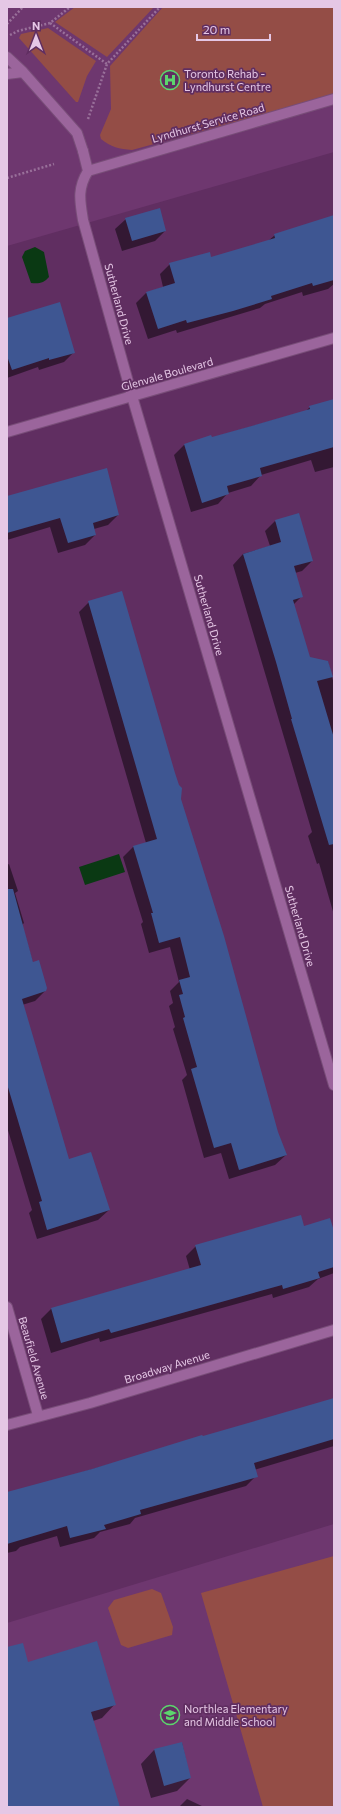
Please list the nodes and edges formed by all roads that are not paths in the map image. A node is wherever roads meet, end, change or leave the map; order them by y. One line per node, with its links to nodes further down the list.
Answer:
1 (7, 57): 2 (street)
2 (23, 72): 3 (street); 5 (street)
3 (7, 74)
4 (334, 99): 5 (street, Lyndhurst Service Road)
5 (88, 171): 7 (street, Sutherland Drive)
6 (334, 338): 7 (street, Glenvale Boulevard)
7 (132, 396): 8 (street, Glenvale Boulevard); 9 (street, Sutherland Drive)
8 (7, 432)
9 (334, 1085)
10 (7, 1307): 12 (street, Beaufield Avenue)
11 (334, 1330): 12 (street, Broadway Avenue)
12 (38, 1415): 13 (street, Broadway Avenue)
13 (7, 1425)

